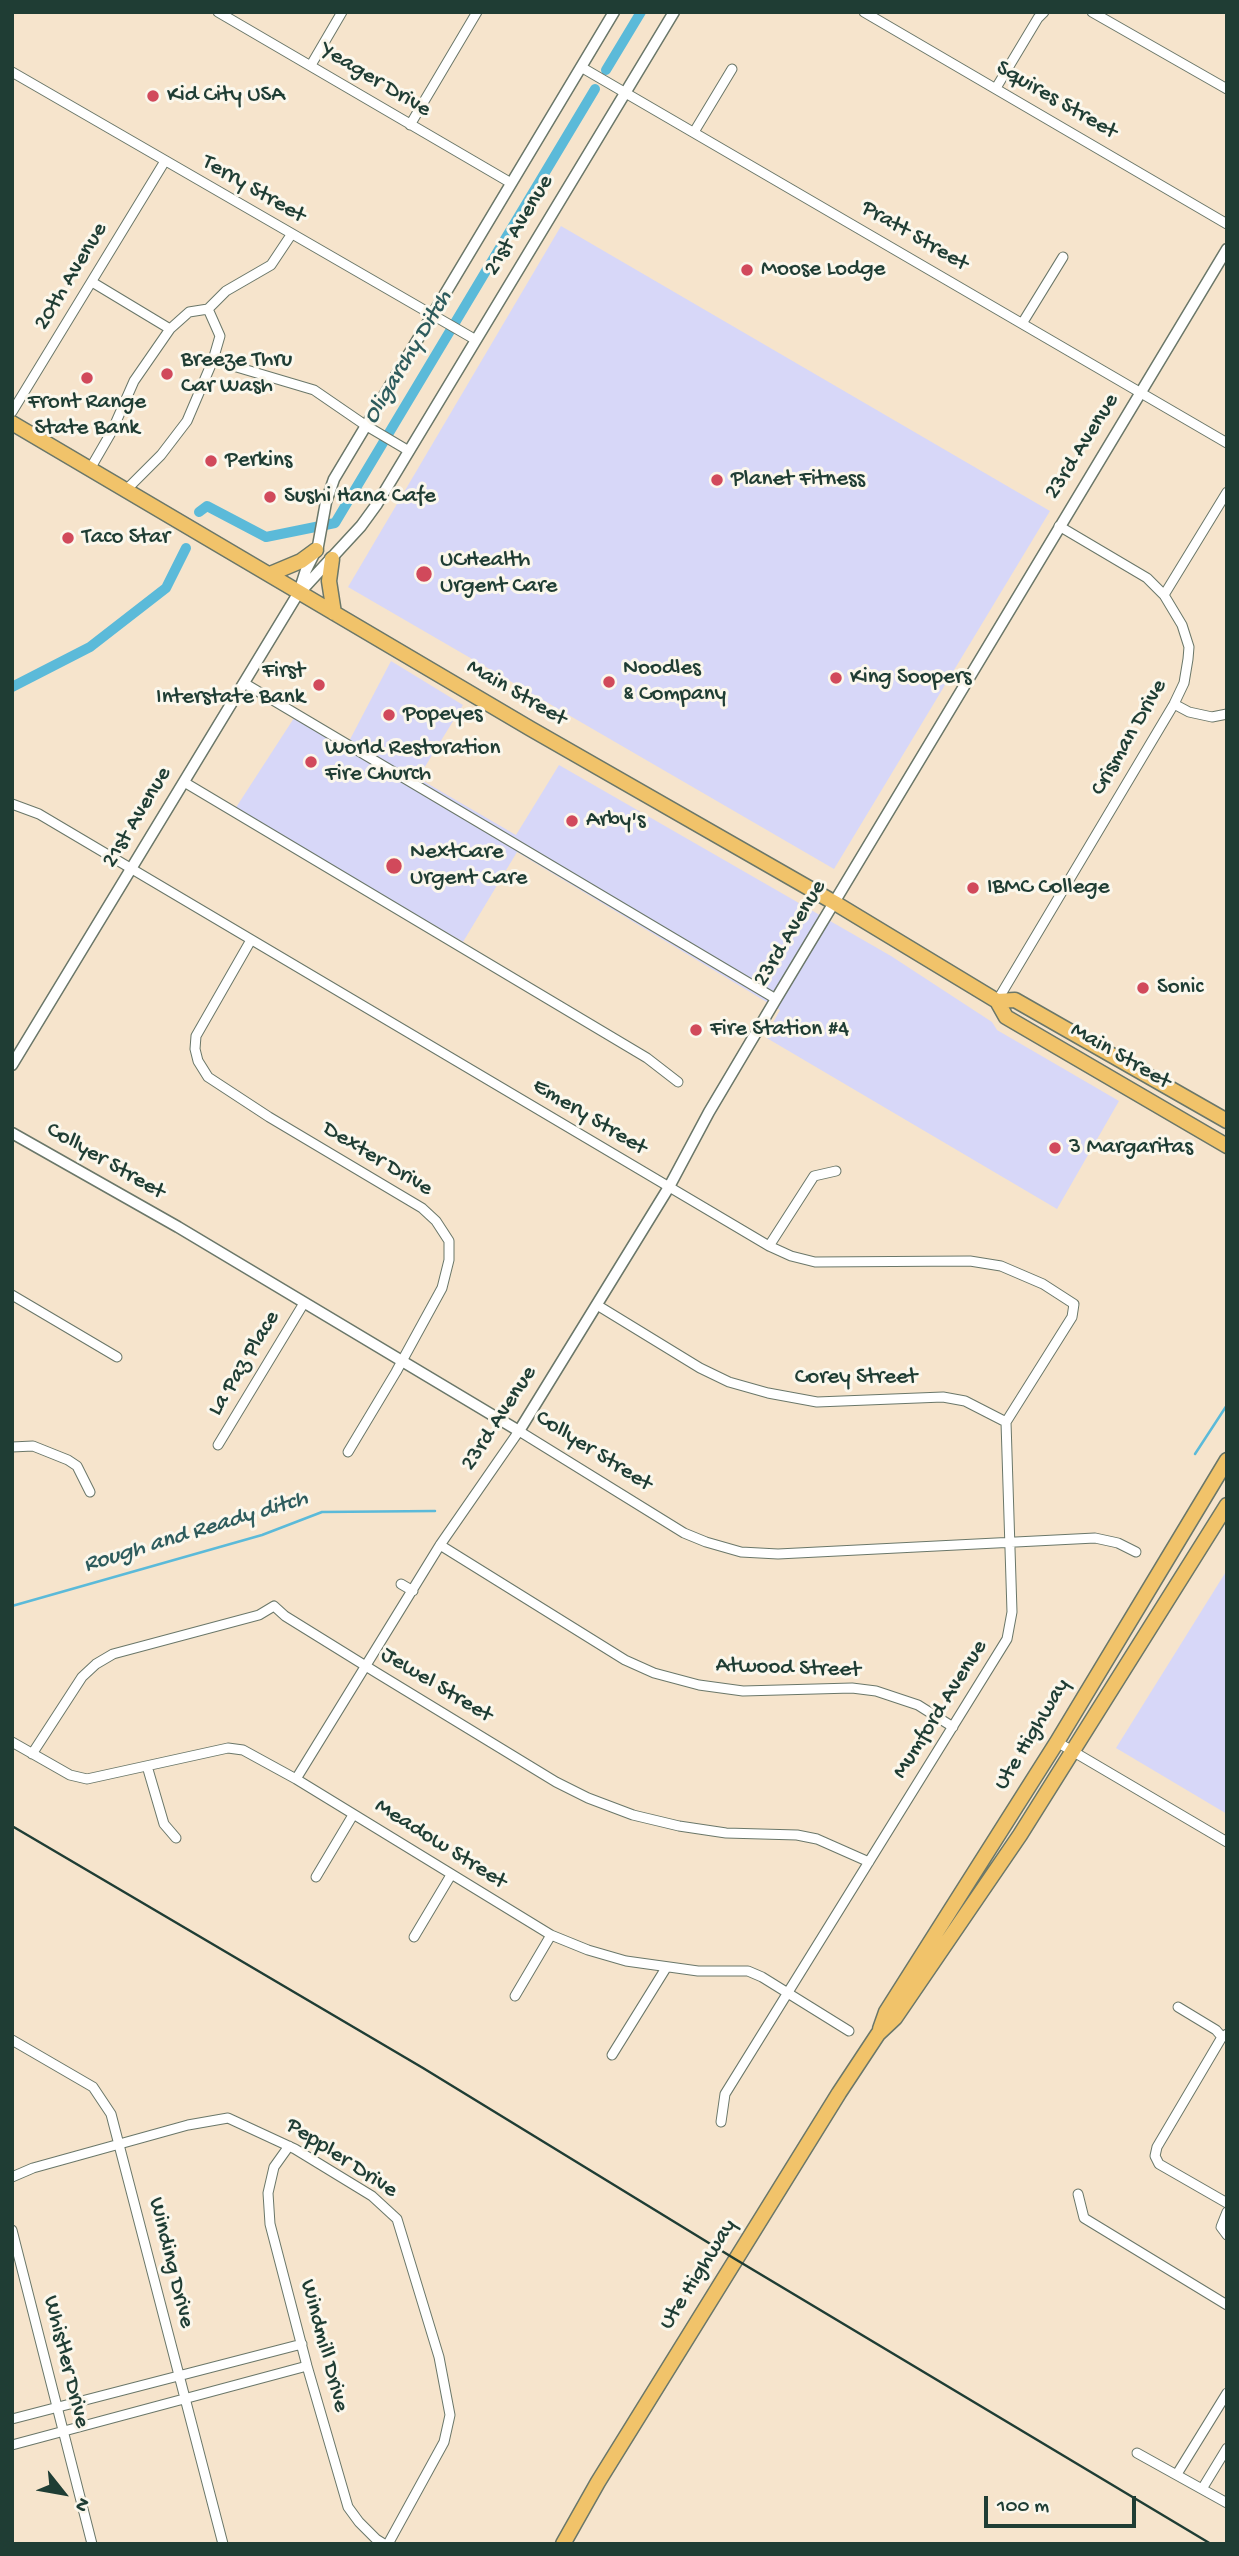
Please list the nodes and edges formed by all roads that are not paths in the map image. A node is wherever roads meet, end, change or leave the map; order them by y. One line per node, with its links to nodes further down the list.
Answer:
1 (218, 12): 9 (street, Yeager Drive)
2 (342, 12): 9 (street)
3 (478, 12): 16 (street)
4 (614, 12): 10 (street, 21st Avenue)
5 (674, 12): 15 (street, 21st Avenue)
6 (864, 12): 13 (street, Squires Street)
7 (1044, 12): 13 (street)
8 (1092, 12): 14 (street)
9 (311, 65): 16 (street, Yeager Drive)
10 (581, 67): 15 (street, Pratt Street); 19 (street, 21st Avenue)
11 (732, 69): 17 (street)
12 (12, 72): 18 (street, Terry Street)
13 (996, 88): 20 (street, Squires Street)
14 (1227, 89)
15 (625, 93): 17 (street, Pratt Street); 29 (street, 21st Avenue)
16 (411, 125): 19 (street, Yeager Drive)
17 (694, 132): 27 (street, Pratt Street)
18 (165, 161): 21 (street, Terry Street); 24 (street, 20th Avenue)
19 (511, 183): 26 (street, 21st Avenue)
20 (1227, 224)
21 (291, 235): 25 (street); 26 (street, Terry Street)
22 (1227, 248): 31 (street, 23rd Avenue)
23 (1063, 257): 27 (street)
24 (92, 282): 28 (street); 32 (street, 20th Avenue)
25 (208, 309): 28 (street); 30 (street)
26 (432, 315): 29 (street, Terry Street); 34 (street, 21st Avenue)
27 (1023, 323): 31 (street, Pratt Street)
28 (170, 329): 37 (street)
29 (476, 340): 36 (street, 21st Avenue)
30 (213, 360): 34 (street); 38 (street)
31 (1141, 393): 35 (street, Pratt Street); 40 (street, 23rd Avenue)
32 (12, 412)
33 (12, 423): 37 (main road, Main Street)
34 (365, 425): 36 (street); 41 (street, 21st Avenue)
35 (1227, 443)
36 (409, 451): 42 (street, 21st Avenue)
37 (90, 469): 38 (main road, Main Street)
38 (126, 490): 43 (main road, Main Street)
39 (1227, 492): 45 (street)
40 (1059, 526): 45 (street, Crisman Drive); 53 (street, 23rd Avenue)
41 (316, 551): 43 (main road); 44 (street, 21st Avenue)
42 (332, 559): 44 (street, 21st Avenue); 46 (main road)
43 (270, 574): 44 (main road, Main Street)
44 (299, 593): 46 (main road, Main Street); 47 (street, 21st Avenue)
45 (1164, 595): 48 (street, Crisman Drive)
46 (334, 613): 53 (main road, Main Street)
47 (244, 683): 50 (street, 21st Avenue); 55 (street)
48 (1174, 705): 49 (street); 56 (street, Crisman Drive)
49 (1227, 714)
50 (184, 782): 52 (street, 21st Avenue); 58 (street)
51 (12, 804): 52 (street, Emery Street)
52 (131, 869): 54 (street, Emery Street); 57 (street, 21st Avenue)
53 (835, 903): 55 (street, 23rd Avenue); 56 (main road, Main Street)
54 (251, 940): 63 (street, Emery Street); 69 (street, Dexter Drive)
55 (776, 999): 63 (street, 23rd Avenue)
56 (997, 1001): 59 (main road, Main Street); 61 (main road, Main Street)
57 (12, 1065)
58 (678, 1082)
59 (1227, 1121)
60 (12, 1133): 66 (street, Collyer Street)
61 (1227, 1146)
62 (836, 1171): 64 (street)
63 (669, 1187): 64 (street, Emery Street); 67 (street, 23rd Avenue)
64 (769, 1246): 70 (street, Emery Street)
65 (12, 1295): 68 (street)
66 (304, 1303): 69 (street, Collyer Street); 72 (street, La Paz Place)
67 (597, 1305): 70 (street, Corey Street); 71 (street, 23rd Avenue)
68 (117, 1357)
69 (402, 1360): 71 (street, Collyer Street); 74 (street, Dexter Drive)
70 (1006, 1422): 78 (street, Mumford Avenue)
71 (519, 1431): 78 (street, Collyer Street); 79 (street, 23rd Avenue)
72 (218, 1445)
73 (12, 1447): 76 (street)
74 (348, 1452)
75 (1227, 1460): 86 (main road, Ute Highway)
76 (90, 1492)
77 (1227, 1505): 87 (main road, Ute Highway)
78 (1009, 1542): 80 (street, Collyer Street); 84 (street, Mumford Avenue)
79 (440, 1545): 82 (street, 23rd Avenue); 84 (street, Atwood Street)
80 (1136, 1552)
81 (401, 1584): 82 (street)
82 (413, 1591): 83 (street, 23rd Avenue)
83 (366, 1667): 88 (street, Jewel Street); 90 (street, 23rd Avenue); 94 (street, Jewel Street)
84 (953, 1727): 94 (street, Mumford Avenue)
85 (12, 1742): 88 (street, Meadow Street)
86 (1057, 1742): 87 (street); 104 (main road, Ute Highway)
87 (1074, 1752): 93 (street); 104 (main road, Ute Highway)
88 (32, 1754): 89 (street, Meadow Street)
89 (147, 1766): 90 (street, Meadow Street); 92 (street)
90 (296, 1779): 91 (street, Meadow Street)
91 (354, 1815): 95 (street, Meadow Street); 96 (street)
92 (176, 1838)
93 (1227, 1842)
94 (869, 1862): 100 (street, Mumford Avenue)
95 (451, 1875): 97 (street, Meadow Street); 98 (street)
96 (316, 1877)
97 (551, 1935): 99 (street, Meadow Street); 101 (street)
98 (414, 1937)
99 (666, 1968): 100 (street, Meadow Street); 107 (street)
100 (787, 1994): 103 (street, Meadow Street); 108 (street, Mumford Avenue)
101 (515, 1996)
102 (1178, 2007): 105 (street)
103 (849, 2031)
104 (878, 2034): 135 (main road, Ute Highway)
105 (1224, 2036): 113 (street)
106 (12, 2040): 109 (street, Winding Drive)
107 (612, 2055)
108 (721, 2122)
109 (120, 2144): 110 (street, Peppler Drive); 111 (street, Peppler Drive); 120 (street, Winding Drive)
110 (289, 2146): 118 (street, Windmill Drive); 134 (street, Peppler Drive)
111 (12, 2177)
112 (1078, 2194): 117 (street)
113 (1227, 2203)
114 (1227, 2212): 116 (street)
115 (12, 2230): 123 (street, Whistler Drive)
116 (1227, 2235)
117 (1227, 2305)
118 (302, 2344): 119 (street, Windmill Drive); 120 (street)
119 (307, 2366): 122 (street); 134 (street, Windmill Drive)
120 (179, 2376): 122 (street, Winding Drive); 123 (street)
121 (1227, 2393): 129 (street)
122 (186, 2399): 125 (street); 133 (street, Winding Drive)
123 (57, 2408): 124 (street); 125 (street, Whistler Drive)
124 (12, 2419)
125 (63, 2432): 126 (street); 132 (street, Whistler Drive)
126 (12, 2445)
127 (1227, 2448): 130 (street)
128 (1137, 2452): 129 (street)
129 (1177, 2474): 130 (street)
130 (1202, 2489): 131 (street)
131 (1227, 2502)
132 (92, 2544)
133 (223, 2544)
134 (386, 2544)
135 (563, 2544)

